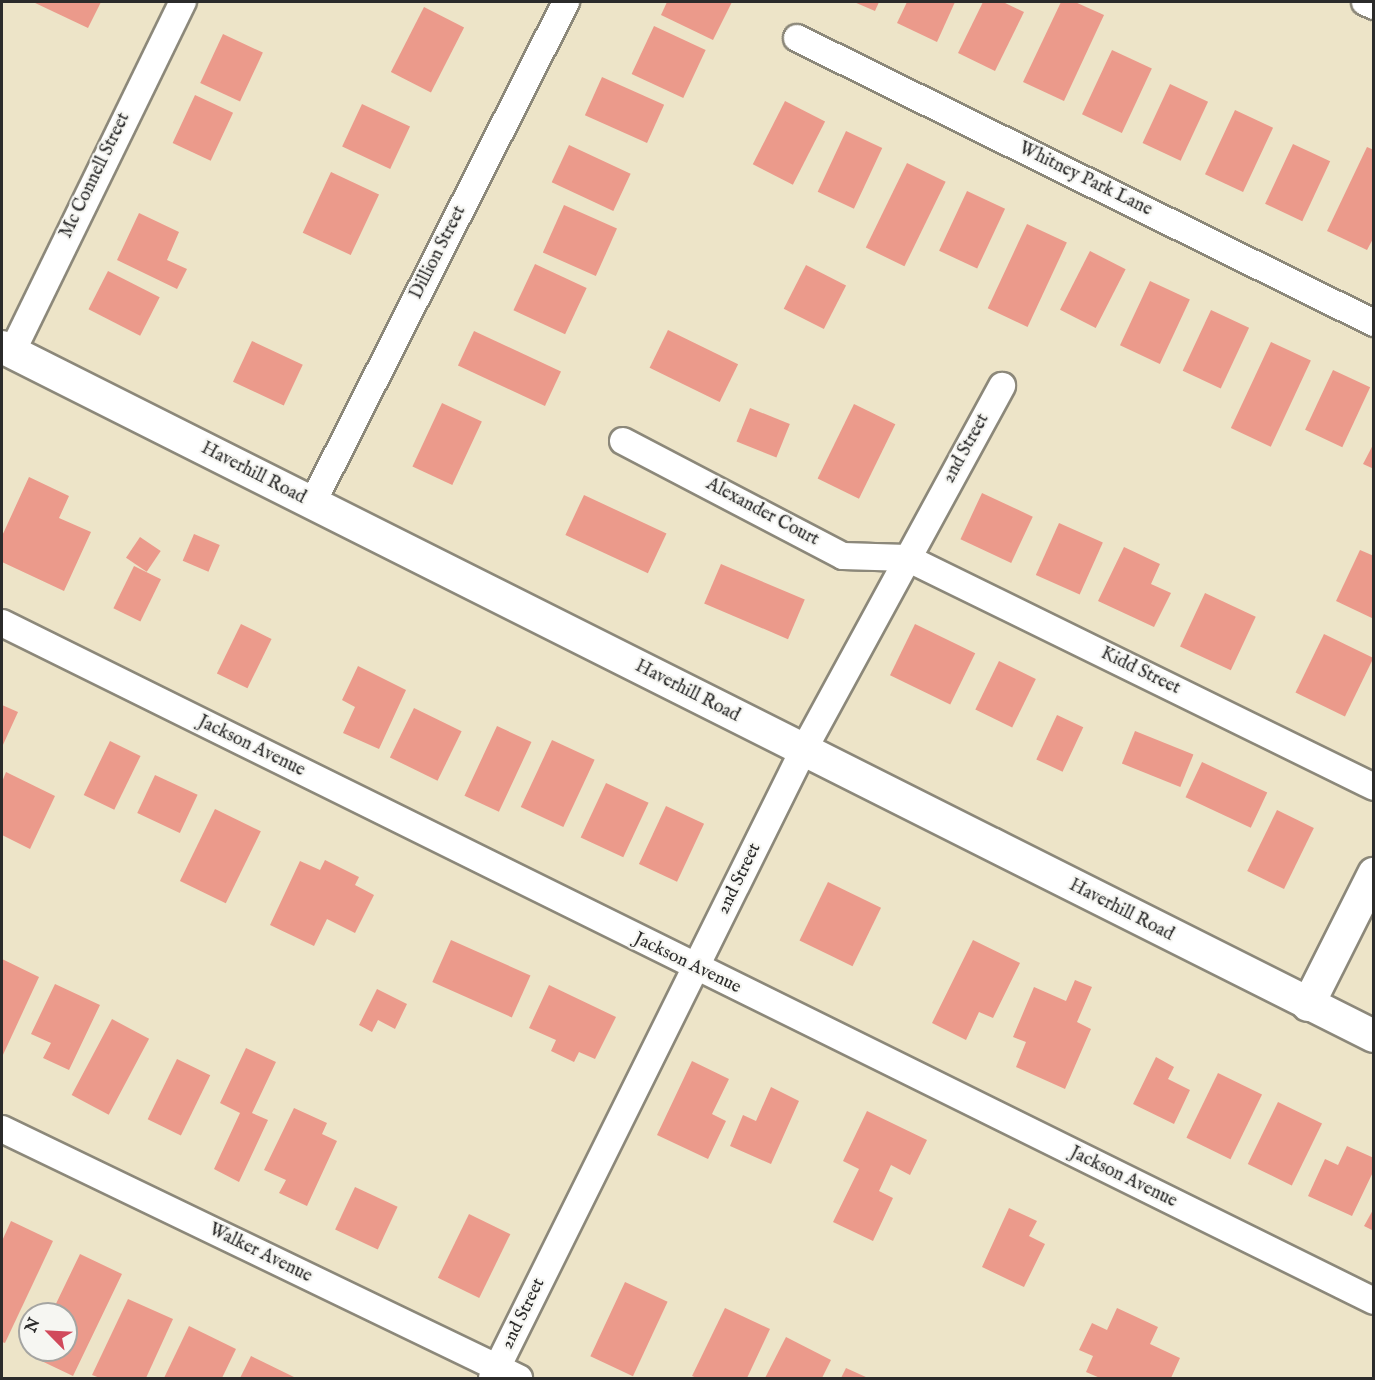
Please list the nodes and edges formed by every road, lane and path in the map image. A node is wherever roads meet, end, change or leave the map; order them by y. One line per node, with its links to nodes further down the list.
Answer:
1 (183, 2): 7 (street, Mc Connell Street)
2 (566, 2): 10 (street, Dillion Street)
3 (1365, 2): 4 (street)
4 (1374, 6)
5 (797, 38): 6 (street, Whitney Park Lane)
6 (1374, 323)
7 (7, 350): 10 (street, Haverhill Road)
8 (1002, 386): 11 (street, 2nd Street)
9 (623, 441): 11 (street, Alexander Court)
10 (312, 504): 13 (street, Haverhill Road)
11 (907, 558): 13 (street, 2nd Street); 14 (street, Kidd Street)
12 (2, 623): 16 (street, Jackson Avenue)
13 (804, 751): 16 (street, 2nd Street); 17 (street, Haverhill Road)
14 (1374, 787)
15 (1374, 874): 17 (street)
16 (696, 969): 20 (street, Jackson Avenue); 21 (street, 2nd Street)
17 (1308, 1005): 18 (street, Haverhill Road)
18 (1374, 1036)
19 (2, 1129): 21 (street, Walker Avenue)
20 (1374, 1301)
21 (503, 1375)

